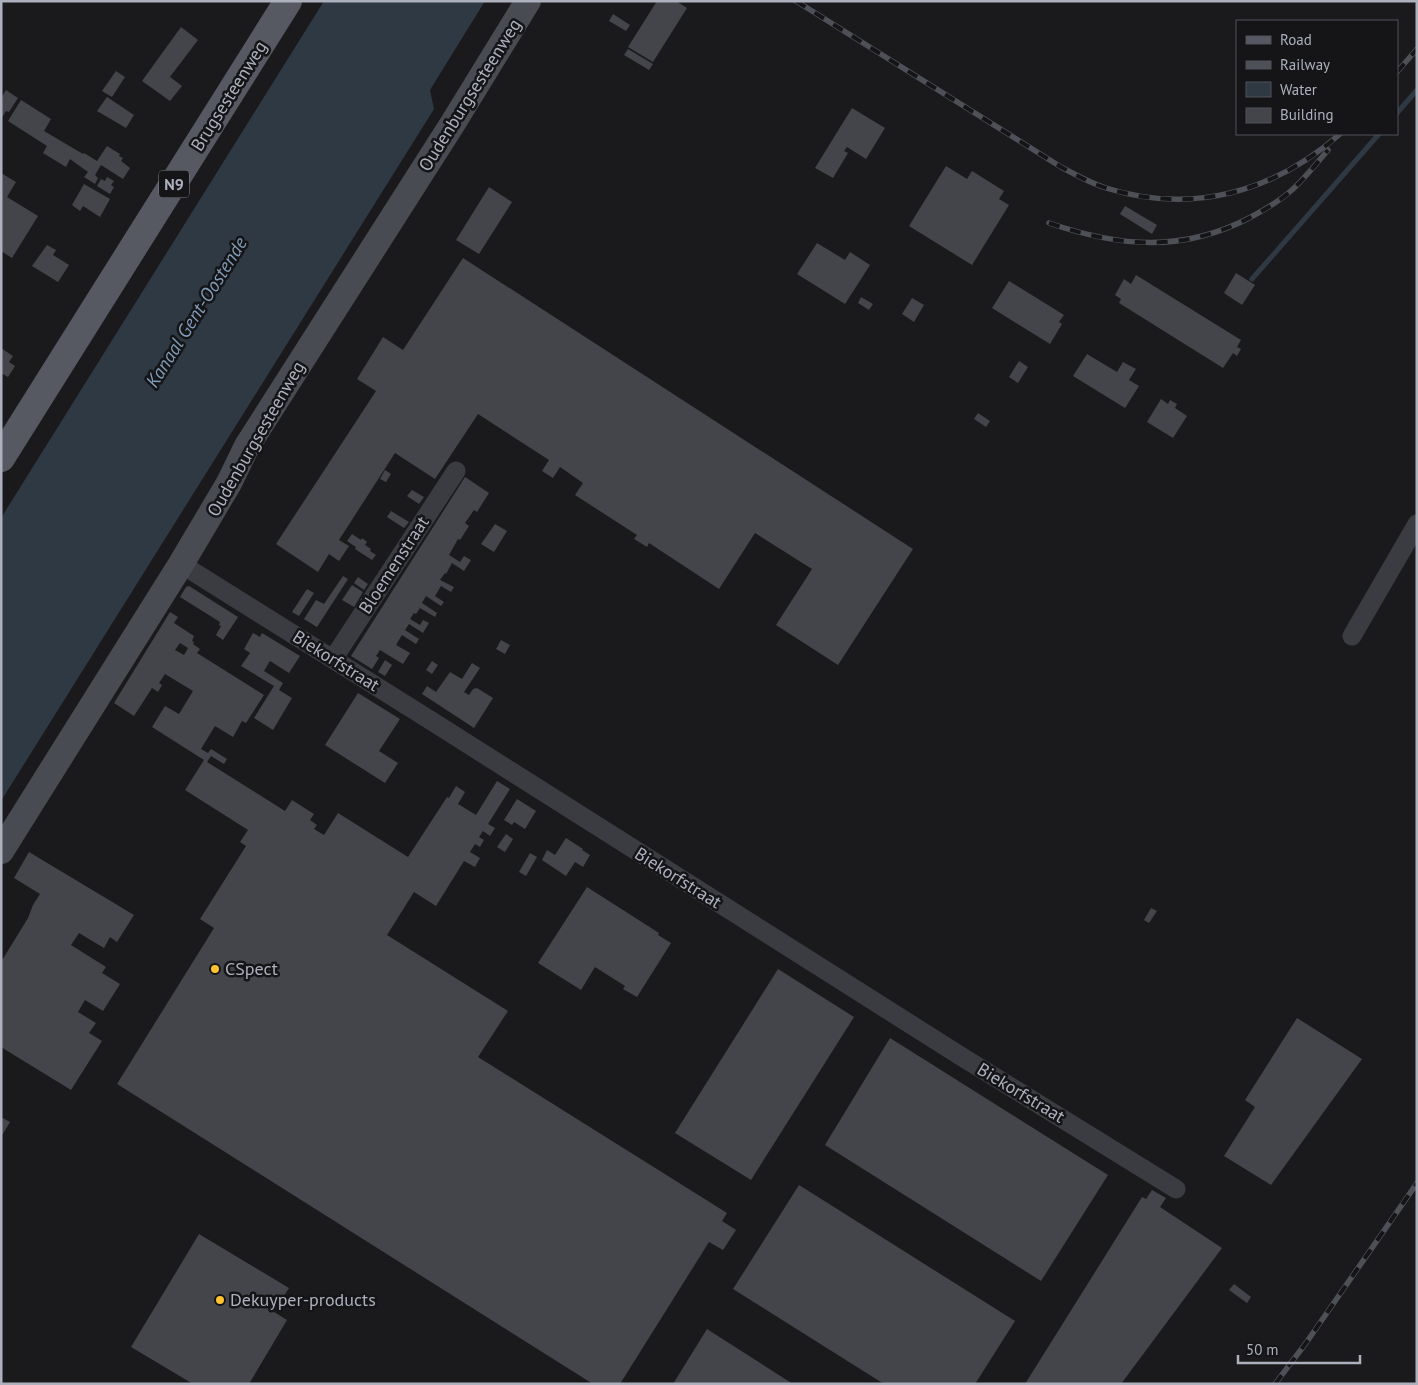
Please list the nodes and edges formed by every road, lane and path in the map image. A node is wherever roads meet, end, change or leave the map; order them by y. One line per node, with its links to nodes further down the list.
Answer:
1 (288, 1): 3 (main road, Brugsesteenweg / N9)
2 (528, 1): 6 (street, Oudenburgsesteenweg)
3 (1, 458)
4 (456, 471): 8 (street, Bloemenstraat)
5 (1417, 524): 7 (street)
6 (181, 564): 8 (street, Biekorfstraat); 9 (street, Oudenburgsesteenweg)
7 (1352, 636)
8 (333, 659): 10 (street, Biekorfstraat)
9 (1, 851)
10 (1176, 1188)

